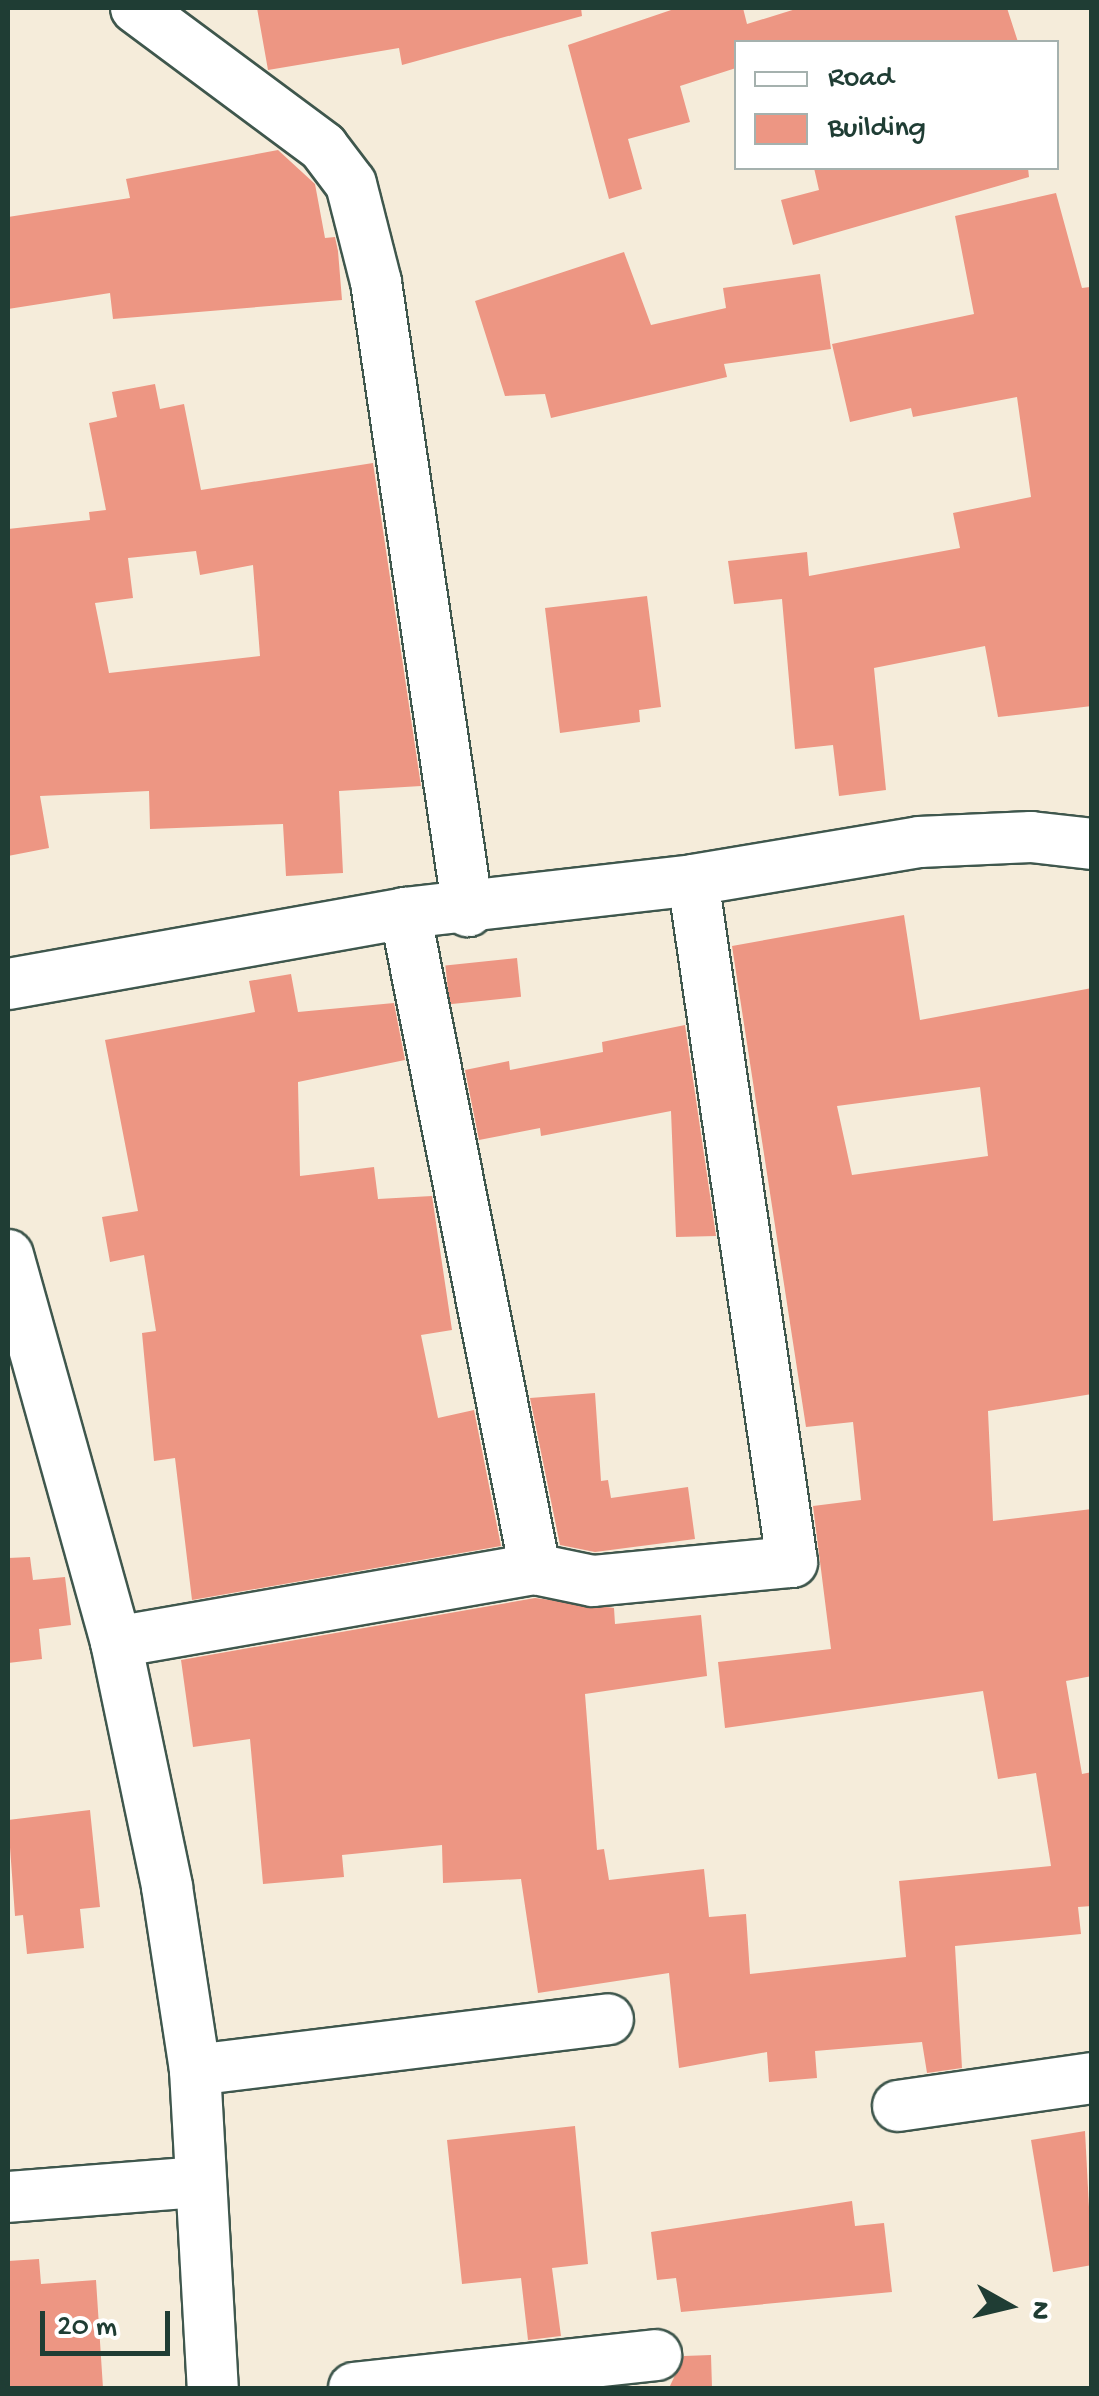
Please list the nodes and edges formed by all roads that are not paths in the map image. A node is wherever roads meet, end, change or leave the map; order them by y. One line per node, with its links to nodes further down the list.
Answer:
1 (136, 8): 4 (street)
2 (1092, 844): 3 (street)
3 (693, 880): 4 (street); 8 (street)
4 (468, 910): 5 (street)
5 (405, 913): 6 (street); 8 (street)
6 (8, 984)
7 (8, 1255): 9 (street)
8 (534, 1569): 9 (street)
9 (116, 1642): 11 (street)
10 (608, 2019): 11 (street)
11 (195, 2070): 14 (street)
12 (1092, 2078): 13 (street)
13 (898, 2106)
14 (197, 2182): 15 (street); 17 (street)
15 (8, 2197)
16 (656, 2355): 18 (street)
17 (212, 2388)
18 (354, 2388)

